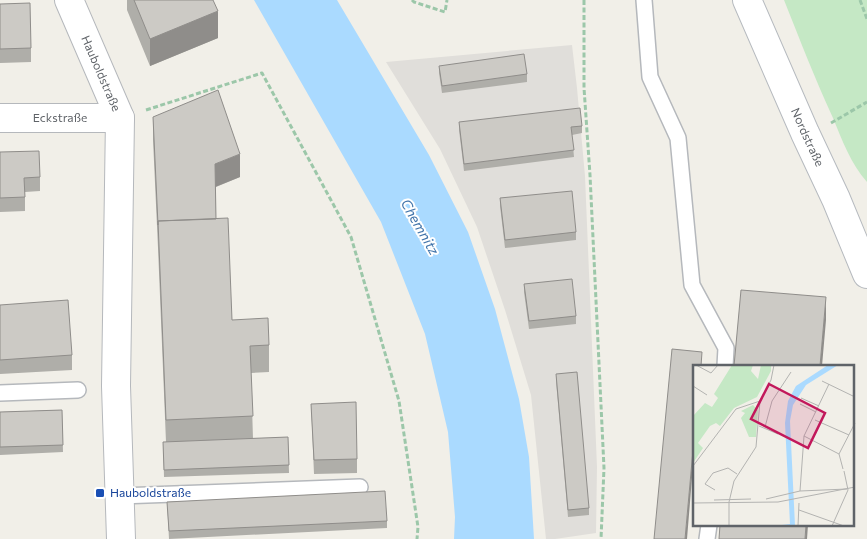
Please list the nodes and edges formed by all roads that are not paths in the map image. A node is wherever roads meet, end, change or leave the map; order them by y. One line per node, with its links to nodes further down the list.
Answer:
1 (69, 0): 5 (street, Hauboldstraße)
2 (644, 0): 7 (lane)
3 (747, 0): 6 (street, Nordstraße)
4 (0, 118): 5 (street, Eckstraße)
5 (120, 118): 11 (street, Hauboldstraße)
6 (867, 274)
7 (725, 365)
8 (78, 390): 9 (lane)
9 (0, 393)
10 (360, 487): 11 (lane)
11 (120, 496): 13 (street, Hauboldstraße)
12 (709, 526): 14 (lane)
13 (121, 539)
14 (707, 539)

